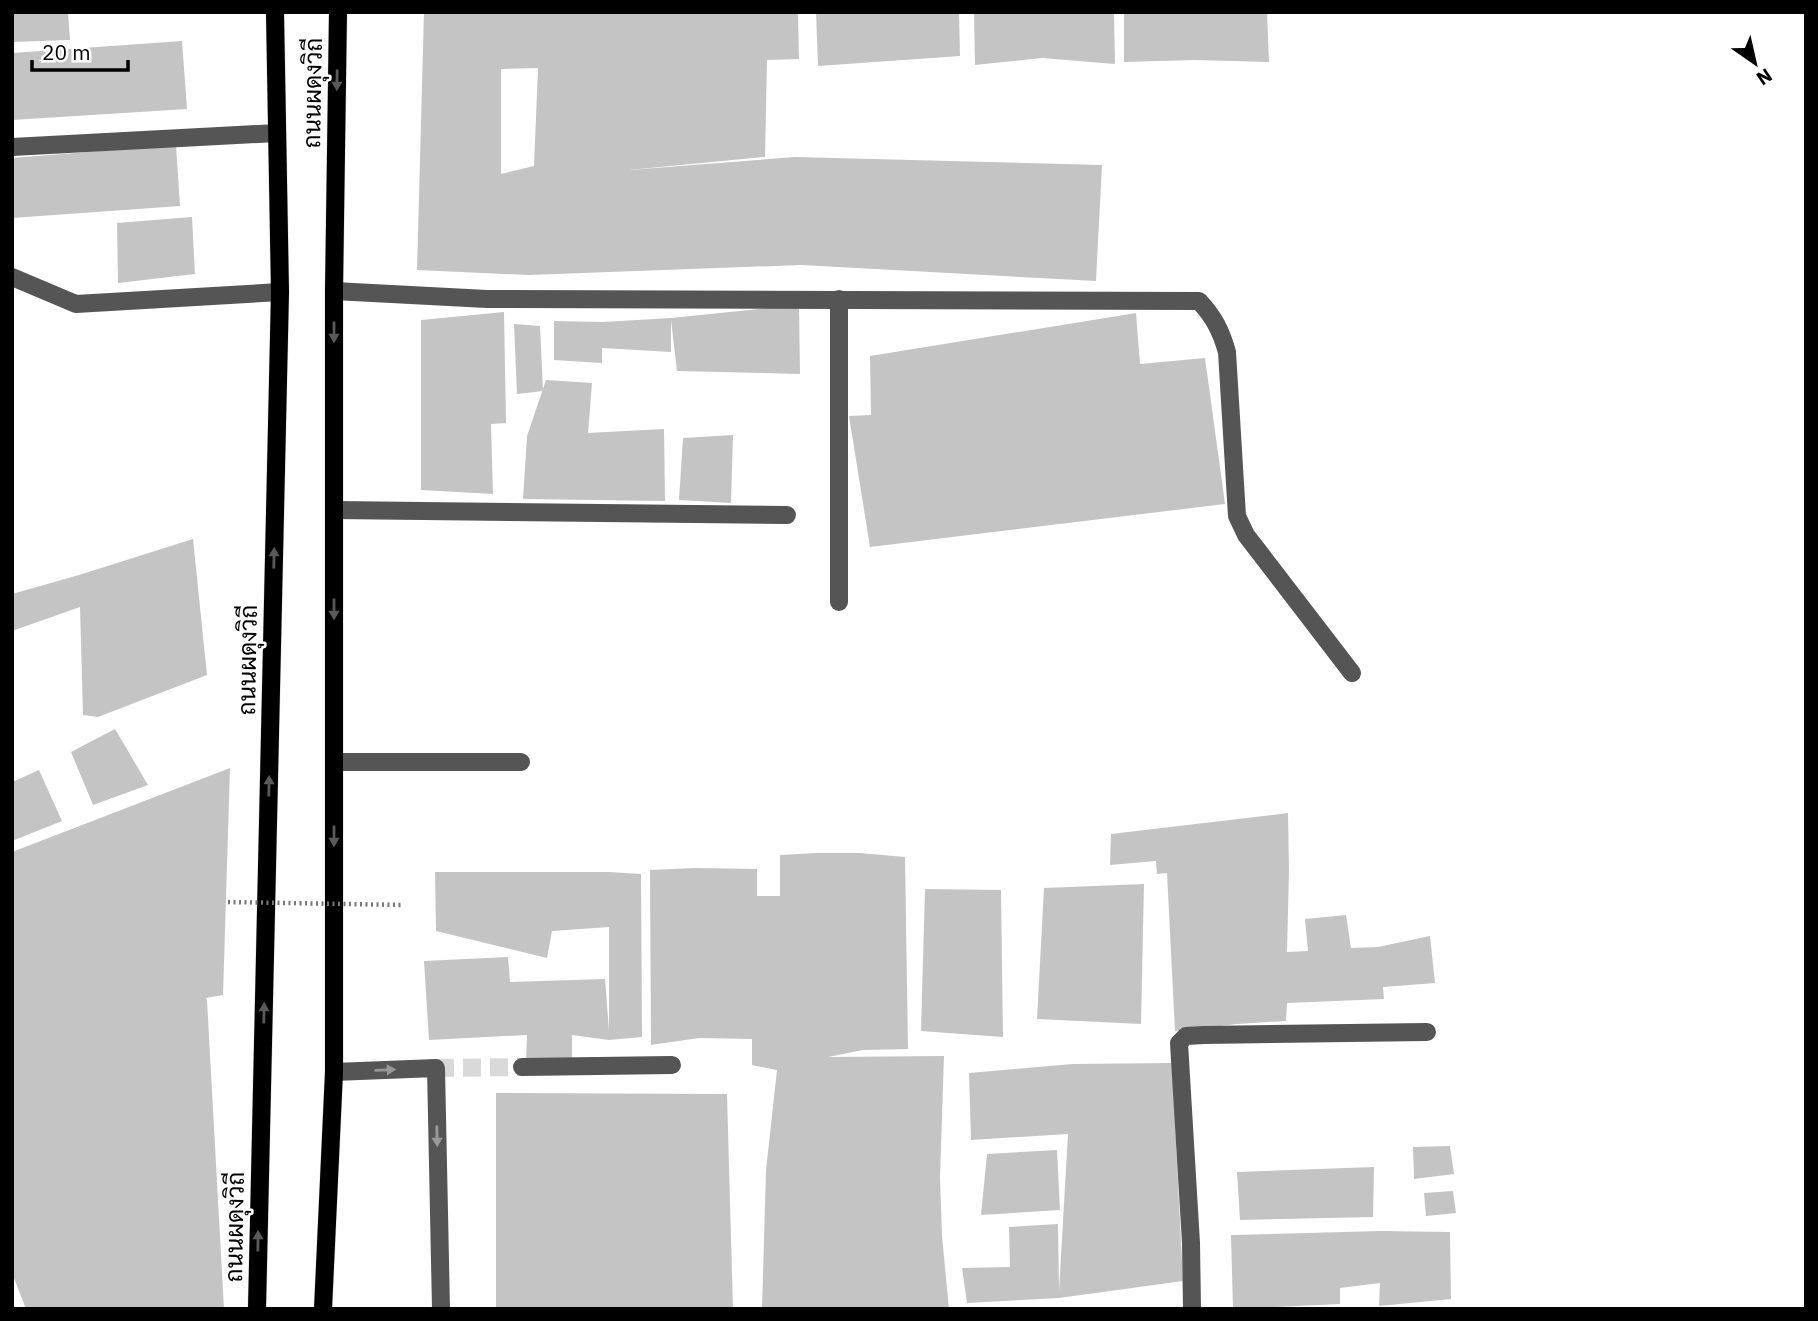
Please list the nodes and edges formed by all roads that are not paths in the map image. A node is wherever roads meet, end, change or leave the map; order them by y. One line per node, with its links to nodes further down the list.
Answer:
1 (275, 12): 3 (main road, ถนนผดุงวิถี)
2 (338, 12): 6 (main road, ถนนผดุงวิถี, one-way to 6)
3 (277, 133): 4 (street); 7 (main road, ถนนผดุงวิถี)
4 (12, 147)
5 (12, 277): 7 (street)
6 (334, 291): 8 (street); 9 (main road, ถนนผดุงวิถี, one-way to 9)
7 (280, 292): 19 (main road, ถนนผดุงวิถี, one-way to 7)
8 (839, 299): 11 (street); 12 (street)
9 (334, 510): 10 (street); 13 (main road, ถนนผดุงวิถี, one-way to 13)
10 (787, 515)
11 (839, 603)
12 (1352, 673)
13 (334, 762): 14 (street); 18 (main road, ถนนผดุงวิถี, one-way to 18)
14 (521, 762)
15 (1427, 1032): 22 (street)
16 (672, 1065): 17 (street)
17 (522, 1067)
18 (334, 1072): 20 (main road, ถนนผดุงวิถี); 21 (street, one-way to 21)
19 (257, 1309)
20 (323, 1309)
21 (441, 1309)
22 (1192, 1309)

